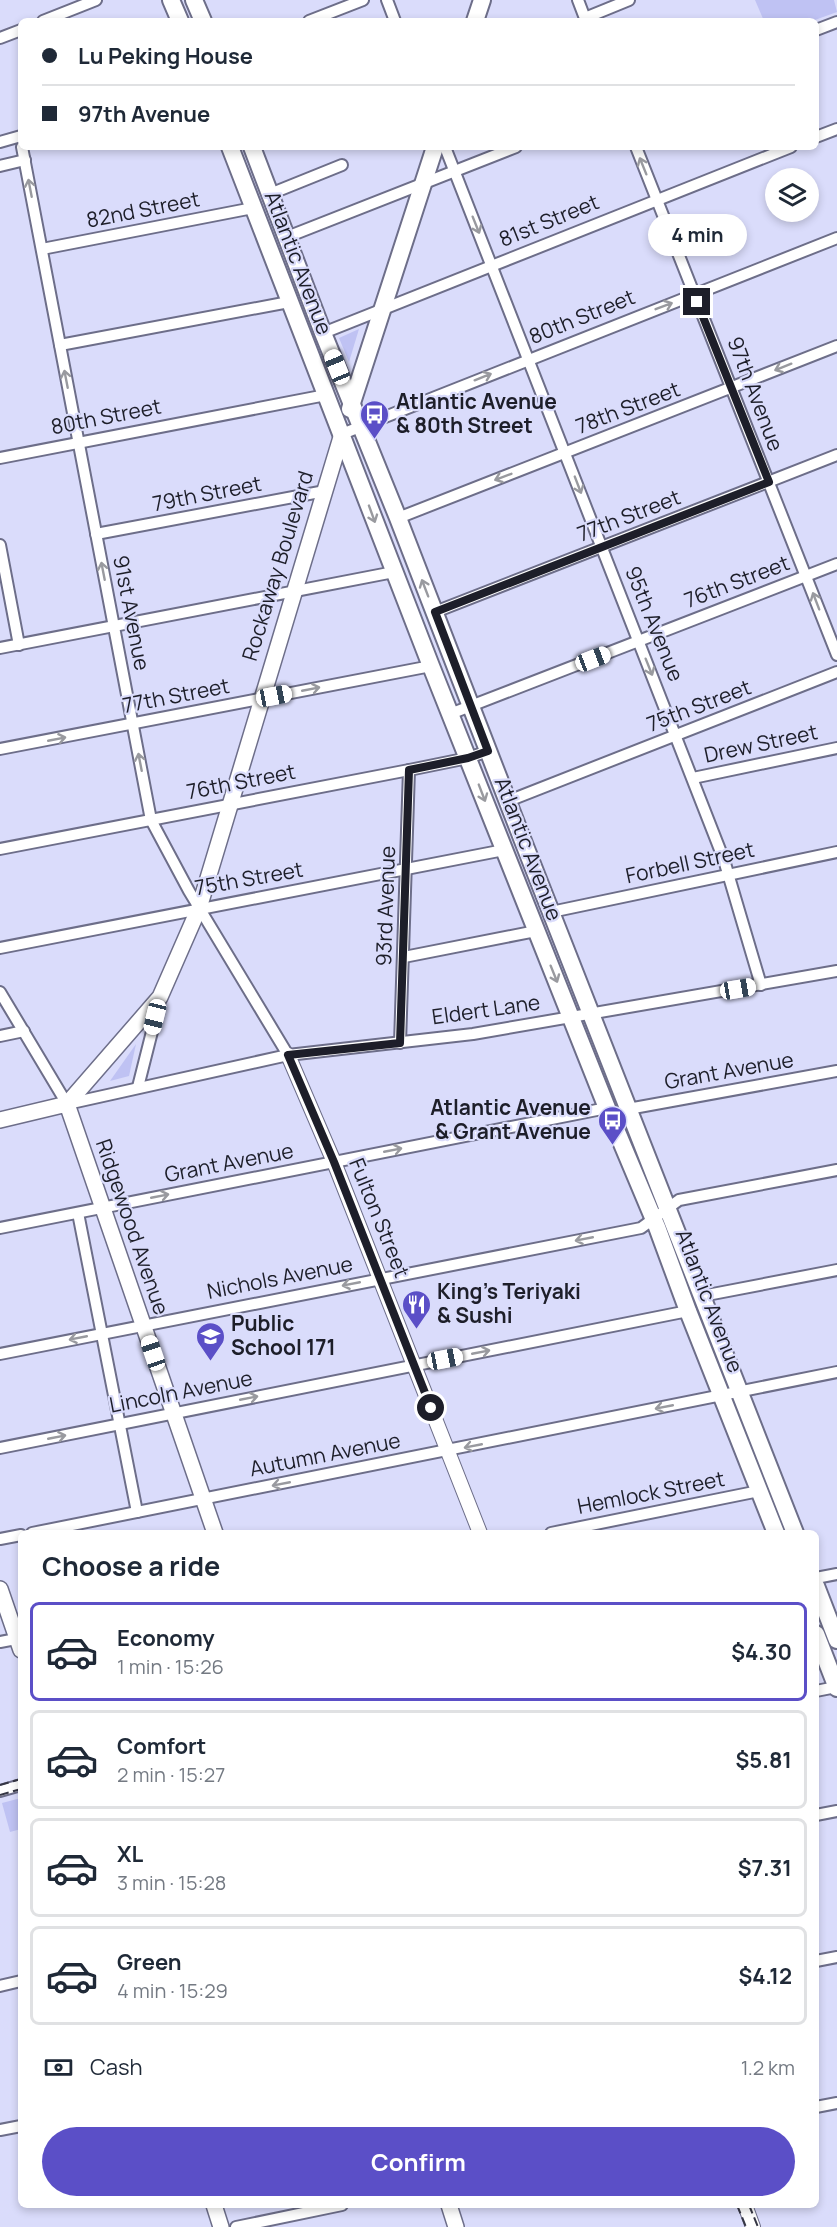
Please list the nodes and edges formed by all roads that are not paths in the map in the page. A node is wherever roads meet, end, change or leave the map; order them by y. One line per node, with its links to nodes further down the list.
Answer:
1 (96, 0): 9 (street)
2 (171, 0): 10 (main road)
3 (194, 0): 11 (main road)
4 (363, 0): 12 (street)
5 (387, 0): 13 (street)
6 (482, 0): 14 (main road)
7 (578, 0): 15 (street)
8 (629, 0): 16 (street)
9 (51, 18)
10 (179, 18)
11 (202, 18)
12 (317, 18)
13 (394, 18)
14 (476, 18)
15 (586, 18)
16 (588, 18)
17 (837, 22): 18 (street)
18 (819, 29)
19 (18, 31): 20 (street)
20 (0, 38)
21 (837, 129): 22 (street)
22 (819, 136)
23 (18, 141): 24 (street)
24 (0, 142)
25 (23, 150): 33 (street, 91st Avenue)
26 (231, 150): 40 (main road, Atlantic Avenue)
27 (253, 150): 38 (main road, Atlantic Avenue)
28 (434, 150): 37 (main road, Rockaway Boulevard)
29 (446, 150): 36 (street, 95th Avenue)
30 (508, 150): 36 (street)
31 (637, 150): 39 (street, 97th Avenue, one-way to 31)
32 (783, 150): 39 (street, 81st Street)
33 (25, 160): 35 (street); 43 (street, 91st Avenue, one-way to 33)
34 (342, 165): 38 (street)
35 (0, 166)
36 (454, 171): 37 (street); 44 (street, 95th Avenue, one-way to 44)
37 (424, 183): 41 (street); 47 (main road, Rockaway Boulevard)
38 (270, 194): 41 (main road, Atlantic Avenue)
39 (657, 200): 44 (street, 81st Street); 45 (street, 97th Avenue)
40 (253, 208): 43 (street, 82nd Street); 46 (main road, Atlantic Avenue)
41 (286, 237): 48 (main road, Atlantic Avenue)
42 (837, 238): 45 (street, 80th Street)
43 (42, 249): 49 (street, 91st Avenue)
44 (491, 265): 47 (street, 81st Street); 51 (street, 95th Avenue)
45 (694, 294): 51 (street, 80th Street, one-way to 45); 52 (street, 97th Avenue)
46 (289, 302): 49 (street); 53 (main road, Atlantic Avenue)
47 (384, 309): 48 (street, 81st Street); 54 (main road, Rockaway Boulevard)
48 (323, 333): 54 (main road, Atlantic Avenue)
49 (60, 345): 57 (street, 91st Avenue, one-way to 49)
50 (837, 346): 52 (street, 78th Street, one-way to 52)
51 (528, 359): 55 (street, 80th Street, one-way to 51); 58 (street, 95th Avenue)
52 (731, 388): 58 (street, 78th Street); 61 (street, 97th Avenue)
53 (326, 395): 56 (main road, Atlantic Avenue); 57 (street, 80th Street)
54 (352, 404): 55 (main road, Atlantic Avenue); 56 (main road, Rockaway Boulevard)
55 (361, 426): 56 (street, 80th Street); 63 (main road, Atlantic Avenue)
56 (342, 434): 62 (main road, Rockaway Boulevard); 68 (main road, Atlantic Avenue, one-way to 68)
57 (78, 442): 60 (street, 80th Street); 64 (street, 91st Avenue)
58 (566, 453): 63 (street, 78th Street, one-way to 63); 66 (street, 95th Avenue, one-way to 66)
59 (837, 455): 61 (street, 77th Street)
60 (0, 458)
61 (769, 482): 66 (street, 77th Street); 69 (street, 97th Avenue)
62 (325, 491): 64 (street, 79th Street); 70 (main road, Rockaway Boulevard)
63 (398, 518): 71 (main road, Atlantic Avenue, one-way to 63)
64 (96, 534): 72 (street, 91st Avenue, one-way to 64)
65 (0, 545): 74 (street)
66 (602, 547): 71 (street, 77th Street); 73 (street, 95th Avenue)
67 (837, 564): 69 (street, 76th Street)
68 (394, 572): 70 (street); 77 (main road, Atlantic Avenue)
69 (806, 576): 73 (street, 76th Street); 76 (street, 97th Avenue, one-way to 69)
70 (294, 592): 72 (street); 79 (main road, Rockaway Boulevard)
71 (435, 612): 80 (main road, Atlantic Avenue)
72 (114, 627): 74 (street); 82 (street, 91st Avenue)
73 (639, 642): 80 (street, 76th Street); 83 (street, 95th Avenue, one-way to 83)
74 (19, 645): 75 (street)
75 (0, 648)
76 (837, 655)
77 (431, 666): 79 (street, 77th Street, one-way to 77); 81 (main road, Atlantic Avenue)
78 (837, 672): 83 (street, 75th Street)
79 (261, 700): 82 (street, 77th Street); 91 (main road, Rockaway Boulevard)
80 (471, 707): 81 (street, 76th Street); 86 (main road, Atlantic Avenue)
81 (450, 714): 87 (main road, Atlantic Avenue)
82 (132, 724): 85 (street, 77th Street, one-way to 82); 92 (street, 91st Avenue, one-way to 82)
83 (677, 736): 89 (street, 95th Avenue); 90 (street, 75th Street)
84 (837, 748): 89 (street, Drew Street)
85 (0, 749)
86 (488, 751): 87 (street, 76th Street); 90 (main road, Atlantic Avenue)
87 (468, 758): 88 (street, 76th Street); 94 (main road, Atlantic Avenue, one-way to 94)
88 (409, 770): 91 (street, 76th Street); 96 (street, 93rd Avenue)
89 (693, 778): 97 (street, 95th Avenue)
90 (508, 801): 99 (main road, Atlantic Avenue)
91 (229, 804): 92 (street, 76th Street); 98 (main road, Rockaway Boulevard)
92 (151, 820): 93 (street, 76th Street); 98 (street, 91st Avenue)
93 (0, 849)
94 (504, 850): 96 (street, 75th Street); 100 (main road, Atlantic Avenue)
95 (837, 852): 97 (street, Forbell Street)
96 (406, 870): 98 (street, 75th Street); 102 (street, 93rd Avenue)
97 (729, 874): 99 (street, Forbell Street); 104 (street, 95th Avenue)
98 (199, 908): 101 (street, 75th Street); 106 (main road, Rockaway Boulevard); 112 (street, 91st Avenue)
99 (551, 912): 107 (main road, Atlantic Avenue)
100 (536, 931): 102 (street); 108 (main road, Atlantic Avenue, one-way to 108)
101 (0, 948)
102 (404, 957): 111 (street, 93rd Avenue)
103 (837, 971): 104 (street, Eldert Lane)
104 (761, 985): 107 (street, Eldert Lane)
105 (0, 992): 109 (street)
106 (160, 997): 114 (street, Rockaway Boulevard); 115 (main road, Rockaway Boulevard)
107 (591, 1015): 108 (street, Eldert Lane); 117 (main road, Atlantic Avenue)
108 (572, 1018): 111 (street, Eldert Lane); 116 (main road, Atlantic Avenue)
109 (24, 1031): 110 (street); 115 (street)
110 (0, 1036)
111 (400, 1043): 112 (street, Eldert Lane)
112 (288, 1055): 114 (street, Eldert Lane); 119 (street, Fulton Street)
113 (837, 1071): 117 (street, Grant Avenue)
114 (138, 1087): 115 (street, Eldert Lane)
115 (68, 1104): 118 (main road, Eldert Lane); 122 (main road, Ridgewood Avenue)
116 (607, 1108): 119 (street, Grant Avenue, one-way to 116); 124 (main road, Atlantic Avenue)
117 (628, 1110): 121 (main road, Atlantic Avenue)
118 (0, 1120)
119 (334, 1162): 122 (street, Grant Avenue, one-way to 119); 127 (street, Fulton Street)
120 (837, 1170): 121 (street, Nichols Avenue)
121 (668, 1207): 124 (street, Nichols Avenue); 128 (main road, Atlantic Avenue)
122 (103, 1208): 123 (street, Grant Avenue); 130 (main road, Ridgewood Avenue)
123 (78, 1213): 125 (street, Grant Avenue); 131 (street)
124 (654, 1218): 127 (street, Nichols Avenue, one-way to 127); 129 (main road, Atlantic Avenue)
125 (0, 1228)
126 (837, 1270): 128 (street)
127 (380, 1279): 130 (street, Nichols Avenue, one-way to 130); 133 (street, Fulton Street)
128 (702, 1296): 135 (main road, Atlantic Avenue)
129 (688, 1311): 133 (street, Lincoln Avenue, one-way to 129); 136 (main road, Atlantic Avenue)
130 (143, 1325): 131 (street, Nichols Avenue); 137 (main road, Ridgewood Avenue)
131 (101, 1334): 132 (street, Nichols Avenue, one-way to 132); 138 (street)
132 (0, 1354)
133 (414, 1365): 137 (street, Lincoln Avenue, one-way to 133); 140 (street, Fulton Street)
134 (837, 1372): 135 (street, Autumn Avenue)
135 (740, 1390): 136 (street, Autumn Avenue); 149 (main road, Atlantic Avenue)
136 (721, 1395): 140 (street, Autumn Avenue, one-way to 140); 141 (main road, Atlantic Avenue)
137 (174, 1413): 138 (street, Lincoln Avenue); 142 (main road, Ridgewood Avenue)
138 (119, 1424): 139 (street, Lincoln Avenue, one-way to 138); 143 (street)
139 (0, 1448)
140 (448, 1451): 142 (street, Autumn Avenue, one-way to 142); 146 (street, Fulton Street)
141 (759, 1491): 147 (street, Hemlock Street); 148 (main road, Atlantic Avenue)
142 (204, 1499): 143 (street, Autumn Avenue); 145 (main road, Ridgewood Avenue)
143 (137, 1512): 144 (street, Autumn Avenue)
144 (51, 1530)
145 (214, 1530)
146 (479, 1530)
147 (566, 1530)
148 (775, 1530)
149 (794, 1530)
150 (18, 1536): 151 (street)
151 (0, 1539)
152 (837, 1574): 153 (street)
153 (819, 1577)
154 (0, 1589): 156 (main road)
155 (819, 1594): 157 (main road)
156 (18, 1637)
157 (837, 1640)
158 (0, 1642): 159 (street)
159 (18, 1642)
160 (819, 1642): 161 (main road)
161 (837, 1688): 162 (street)
162 (819, 1691)
163 (18, 1786): 164 (street)
164 (0, 1791)
165 (837, 1811): 166 (street)
166 (819, 1814)
167 (837, 1957): 168 (street)
168 (819, 1960)
169 (18, 1982): 170 (street)
170 (0, 1986)
171 (837, 2103): 172 (street)
172 (819, 2106)
173 (18, 2127): 174 (street)
174 (0, 2130)
175 (215, 2208): 179 (main road)
176 (328, 2208): 180 (street)
177 (450, 2208): 181 (main road)
178 (746, 2208): 182 (street)
179 (221, 2227)
180 (236, 2227)
181 (456, 2227)
182 (753, 2227)

